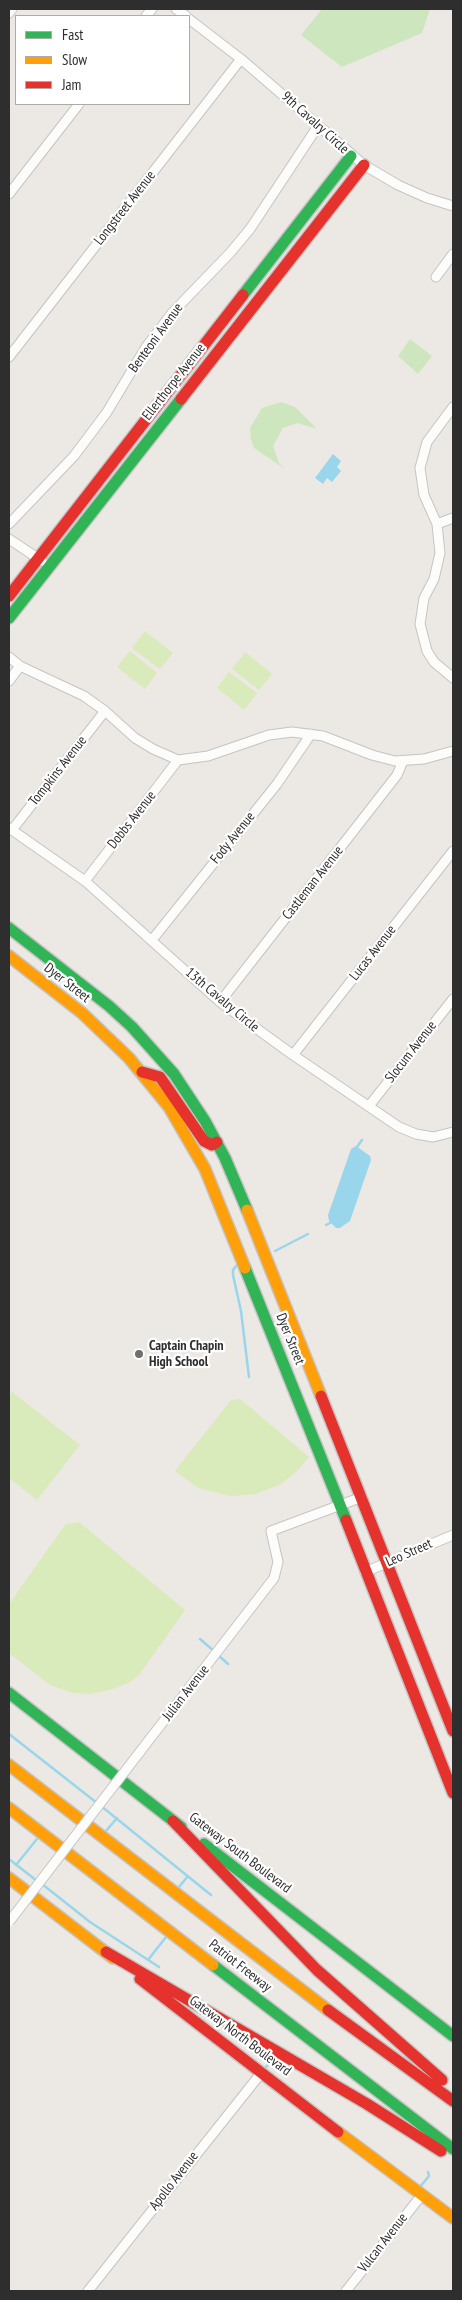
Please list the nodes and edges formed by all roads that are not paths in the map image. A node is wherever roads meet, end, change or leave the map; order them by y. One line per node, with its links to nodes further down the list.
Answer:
1 (12, 9): 2 (street)
2 (9, 13)
3 (190, 19): 4 (street, 9th Cavalry Circle)
4 (241, 59): 6 (street, 9th Cavalry Circle); 13 (street, Longstreet Avenue)
5 (77, 105): 9 (street)
6 (318, 126): 7 (street, 9th Cavalry Circle); 16 (street, Benteoni Avenue)
7 (351, 156): 8 (street, 9th Cavalry Circle); 19 (main road, Ellerthorpe Avenue)
8 (364, 165): 10 (street, 9th Cavalry Circle); 20 (main road, Ellerthorpe Avenue)
9 (9, 194)
10 (453, 206)
11 (453, 254): 12 (street)
12 (436, 277)
13 (9, 357)
14 (453, 406): 17 (street)
15 (453, 518): 17 (street)
16 (9, 524)
17 (437, 524): 25 (street)
18 (9, 540): 19 (street)
19 (38, 559): 20 (street); 21 (main road, Ellerthorpe Avenue)
20 (49, 566): 22 (main road, Ellerthorpe Avenue)
21 (9, 596)
22 (9, 618)
23 (9, 657): 24 (street)
24 (20, 666): 26 (street); 27 (street)
25 (453, 678)
26 (9, 681)
27 (105, 712): 30 (street); 32 (street, Tompkins Avenue)
28 (311, 734): 30 (street); 31 (street); 36 (street, Fody Avenue)
29 (453, 750): 31 (street)
30 (178, 760): 34 (street, Dobbs Avenue)
31 (403, 761): 39 (street, Castleman Avenue)
32 (10, 829): 34 (street, 13th Cavalry Circle)
33 (453, 851): 40 (street, Lucas Avenue)
34 (85, 881): 36 (street, 13th Cavalry Circle)
35 (9, 928): 44 (main road, Dyer Street)
36 (152, 940): 39 (street, 13th Cavalry Circle)
37 (9, 956): 41 (main road, Dyer Street)
38 (453, 999): 42 (street, Slocum Avenue)
39 (220, 1002): 40 (street, 13th Cavalry Circle)
40 (293, 1055): 42 (street, 13th Cavalry Circle)
41 (142, 1072): 44 (main road); 46 (main road, Dyer Street)
42 (369, 1106): 43 (street, 13th Cavalry Circle)
43 (453, 1132)
44 (217, 1142): 45 (main road, Dyer Street)
45 (322, 1401): 46 (main road); 47 (main road, Dyer Street)
46 (302, 1410): 48 (main road, Dyer Street)
47 (362, 1497): 48 (street, Julian Avenue); 50 (main road, Dyer Street)
48 (341, 1505): 51 (main road, Dyer Street); 59 (street, Julian Avenue, bridge)
49 (453, 1535): 50 (street, Leo Street)
50 (386, 1564): 51 (street, Leo Street); 53 (main road, Dyer Street)
51 (365, 1572): 55 (main road, Dyer Street)
52 (9, 1693): 57 (main road, Gateway South Boulevard)
53 (453, 1732)
54 (9, 1765): 64 (main road, Patriot Freeway)
55 (453, 1793)
56 (9, 1808): 65 (main road, Patriot Freeway)
57 (173, 1822): 61 (main road, Gateway South Boulevard); 63 (main road)
58 (9, 1878): 60 (main road, Gateway North Boulevard)
59 (9, 1922)
60 (106, 1952): 62 (main road, Gateway North Boulevard); 66 (main road)
61 (453, 2036)
62 (262, 2072): 67 (main road, Gateway North Boulevard); 69 (street, Apollo Avenue)
63 (453, 2090)
64 (453, 2101)
65 (453, 2150)
66 (453, 2158)
67 (421, 2196): 68 (main road, Gateway North Boulevard); 70 (street, Vulcan Avenue)
68 (453, 2218)
69 (88, 2291)
70 (346, 2291)

